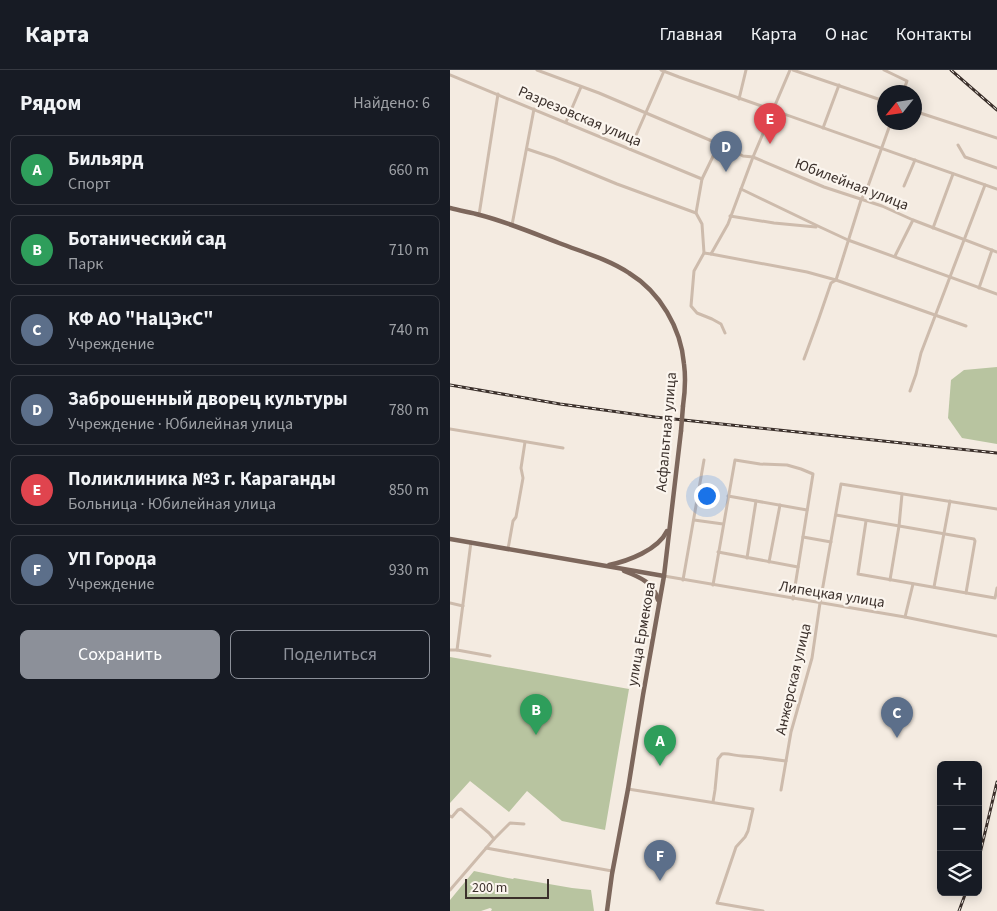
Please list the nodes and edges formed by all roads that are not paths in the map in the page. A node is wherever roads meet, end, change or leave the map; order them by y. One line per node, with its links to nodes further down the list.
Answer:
1 (537, 70): 9 (street, Юбилейная улица)
2 (746, 70): 12 (street)
3 (791, 70): 7 (street); 14 (street)
4 (884, 70): 8 (street)
5 (663, 71): 12 (street); 15 (street)
6 (450, 75): 10 (street, Разрезовская улица)
7 (839, 85): 11 (street); 18 (street)
8 (905, 85)
9 (581, 87): 15 (street, Юбилейная улица); 17 (street)
10 (498, 94): 13 (street, Разрезовская улица); 38 (street)
11 (877, 98)
12 (739, 99): 14 (street)
13 (534, 109): 17 (street, Разрезовская улица); 24 (street)
14 (773, 110): 18 (street); 26 (street)
15 (646, 114): 21 (street, Юбилейная улица); 25 (street)
16 (922, 114): 20 (street)
17 (566, 122): 25 (street, Разрезовская улица)
18 (823, 128): 23 (street)
19 (888, 130): 23 (street)
20 (997, 138)
21 (719, 144): 26 (street, Юбилейная улица); 30 (street)
22 (958, 145): 28 (street)
23 (882, 148): 27 (street); 35 (street)
24 (527, 149): 37 (street); 41 (street)
25 (630, 149): 30 (street, Разрезовская улица)
26 (752, 157): 33 (street); 35 (street, Юбилейная улица)
27 (914, 160): 29 (street); 32 (street)
28 (997, 168)
29 (953, 174): 31 (street); 43 (street)
30 (702, 178): 37 (street)
31 (985, 185): 34 (street); 44 (street)
32 (904, 186)
33 (741, 189): 39 (street); 42 (street)
34 (997, 189)
35 (861, 200): 40 (street, Юбилейная улица); 45 (street)
36 (450, 208): 38 (main road, Асфальтная улица)
37 (696, 213): 48 (street)
38 (479, 215): 41 (main road, Асфальтная улица)
39 (730, 216): 42 (street); 49 (street)
40 (913, 220): 43 (street, Юбилейная улица); 50 (street)
41 (512, 226): 76 (main road, Асфальтная улица, bridge)
42 (820, 227): 45 (street)
43 (933, 228): 44 (street, Юбилейная улица)
44 (963, 239): 46 (street, Юбилейная улица); 51 (street)
45 (848, 240): 50 (street); 52 (street)
46 (992, 250): 47 (street, Юбилейная улица); 53 (street)
47 (997, 252)
48 (704, 253): 49 (street); 57 (street)
49 (711, 254): 52 (street)
50 (895, 256): 51 (street)
51 (950, 278): 53 (street); 55 (street)
52 (836, 280): 55 (street); 58 (street)
53 (979, 288): 54 (street)
54 (997, 294)
55 (935, 315): 56 (street); 59 (street)
56 (966, 326)
57 (725, 333)
58 (804, 359)
59 (910, 391)
60 (450, 429): 61 (street)
61 (525, 442): 62 (street); 82 (street)
62 (564, 448)
63 (704, 460): 72 (street)
64 (902, 494): 67 (street); 71 (street, Анжерская улица); 75 (street)
65 (728, 496): 66 (street); 70 (street); 74 (street)
66 (756, 501): 68 (street); 84 (street)
67 (950, 501): 69 (street); 77 (street)
68 (780, 505): 70 (street); 85 (street)
69 (997, 509)
70 (807, 510): 78 (street)
71 (836, 516): 73 (street); 81 (street, Анжерская улица)
72 (694, 520): 74 (street); 89 (street)
73 (866, 521): 75 (street); 90 (street)
74 (723, 524): 83 (street)
75 (899, 526): 77 (street); 90 (street)
76 (669, 528): 86 (main road); 88 (main road, Асфальтная улица)
77 (944, 534): 93 (street); 95 (street)
78 (803, 537): 81 (street); 87 (street)
79 (450, 539): 80 (main road, улица Ермекова)
80 (471, 542): 82 (main road, улица Ермекова); 100 (street)
81 (831, 542): 97 (street, Анжерская улица)
82 (508, 549): 86 (main road, улица Ермекова)
83 (718, 552): 84 (street); 92 (street)
84 (747, 558): 85 (street)
85 (770, 562): 87 (street)
86 (606, 566): 88 (main road, улица Ермекова); 99 (main road)
87 (798, 567): 96 (street)
88 (664, 576): 89 (street, Липецкая улица); 99 (main road, улица Ермекова)
89 (683, 580): 92 (street, Липецкая улица)
90 (890, 580): 91 (street)
91 (913, 584): 93 (street); 101 (street)
92 (713, 585): 96 (street, Липецкая улица)
93 (934, 587): 95 (street)
94 (997, 588): 95 (street)
95 (966, 593)
96 (793, 599): 97 (street, Липецкая улица)
97 (820, 602): 101 (street, Липецкая улица); 106 (street, Анжерская улица)
98 (450, 604): 100 (street)
99 (659, 604): 107 (main road, улица Ермекова)
100 (463, 606): 104 (street)
101 (905, 617): 102 (street, Липецкая улица)
102 (997, 636)
103 (450, 650): 104 (street)
104 (457, 650): 105 (street)
105 (490, 656)
106 (786, 761): 108 (street, Анжерская улица); 109 (street)
107 (628, 789): 109 (street); 114 (main road, улица Ермекова)
108 (781, 790)
109 (713, 802): 117 (street)
110 (451, 817): 112 (street)
111 (524, 824): 112 (street)
112 (494, 839): 113 (street)
113 (486, 848): 114 (street); 115 (street)
114 (613, 871): 116 (main road, улица Ермекова)
115 (450, 890)
116 (607, 911)
117 (763, 911)

